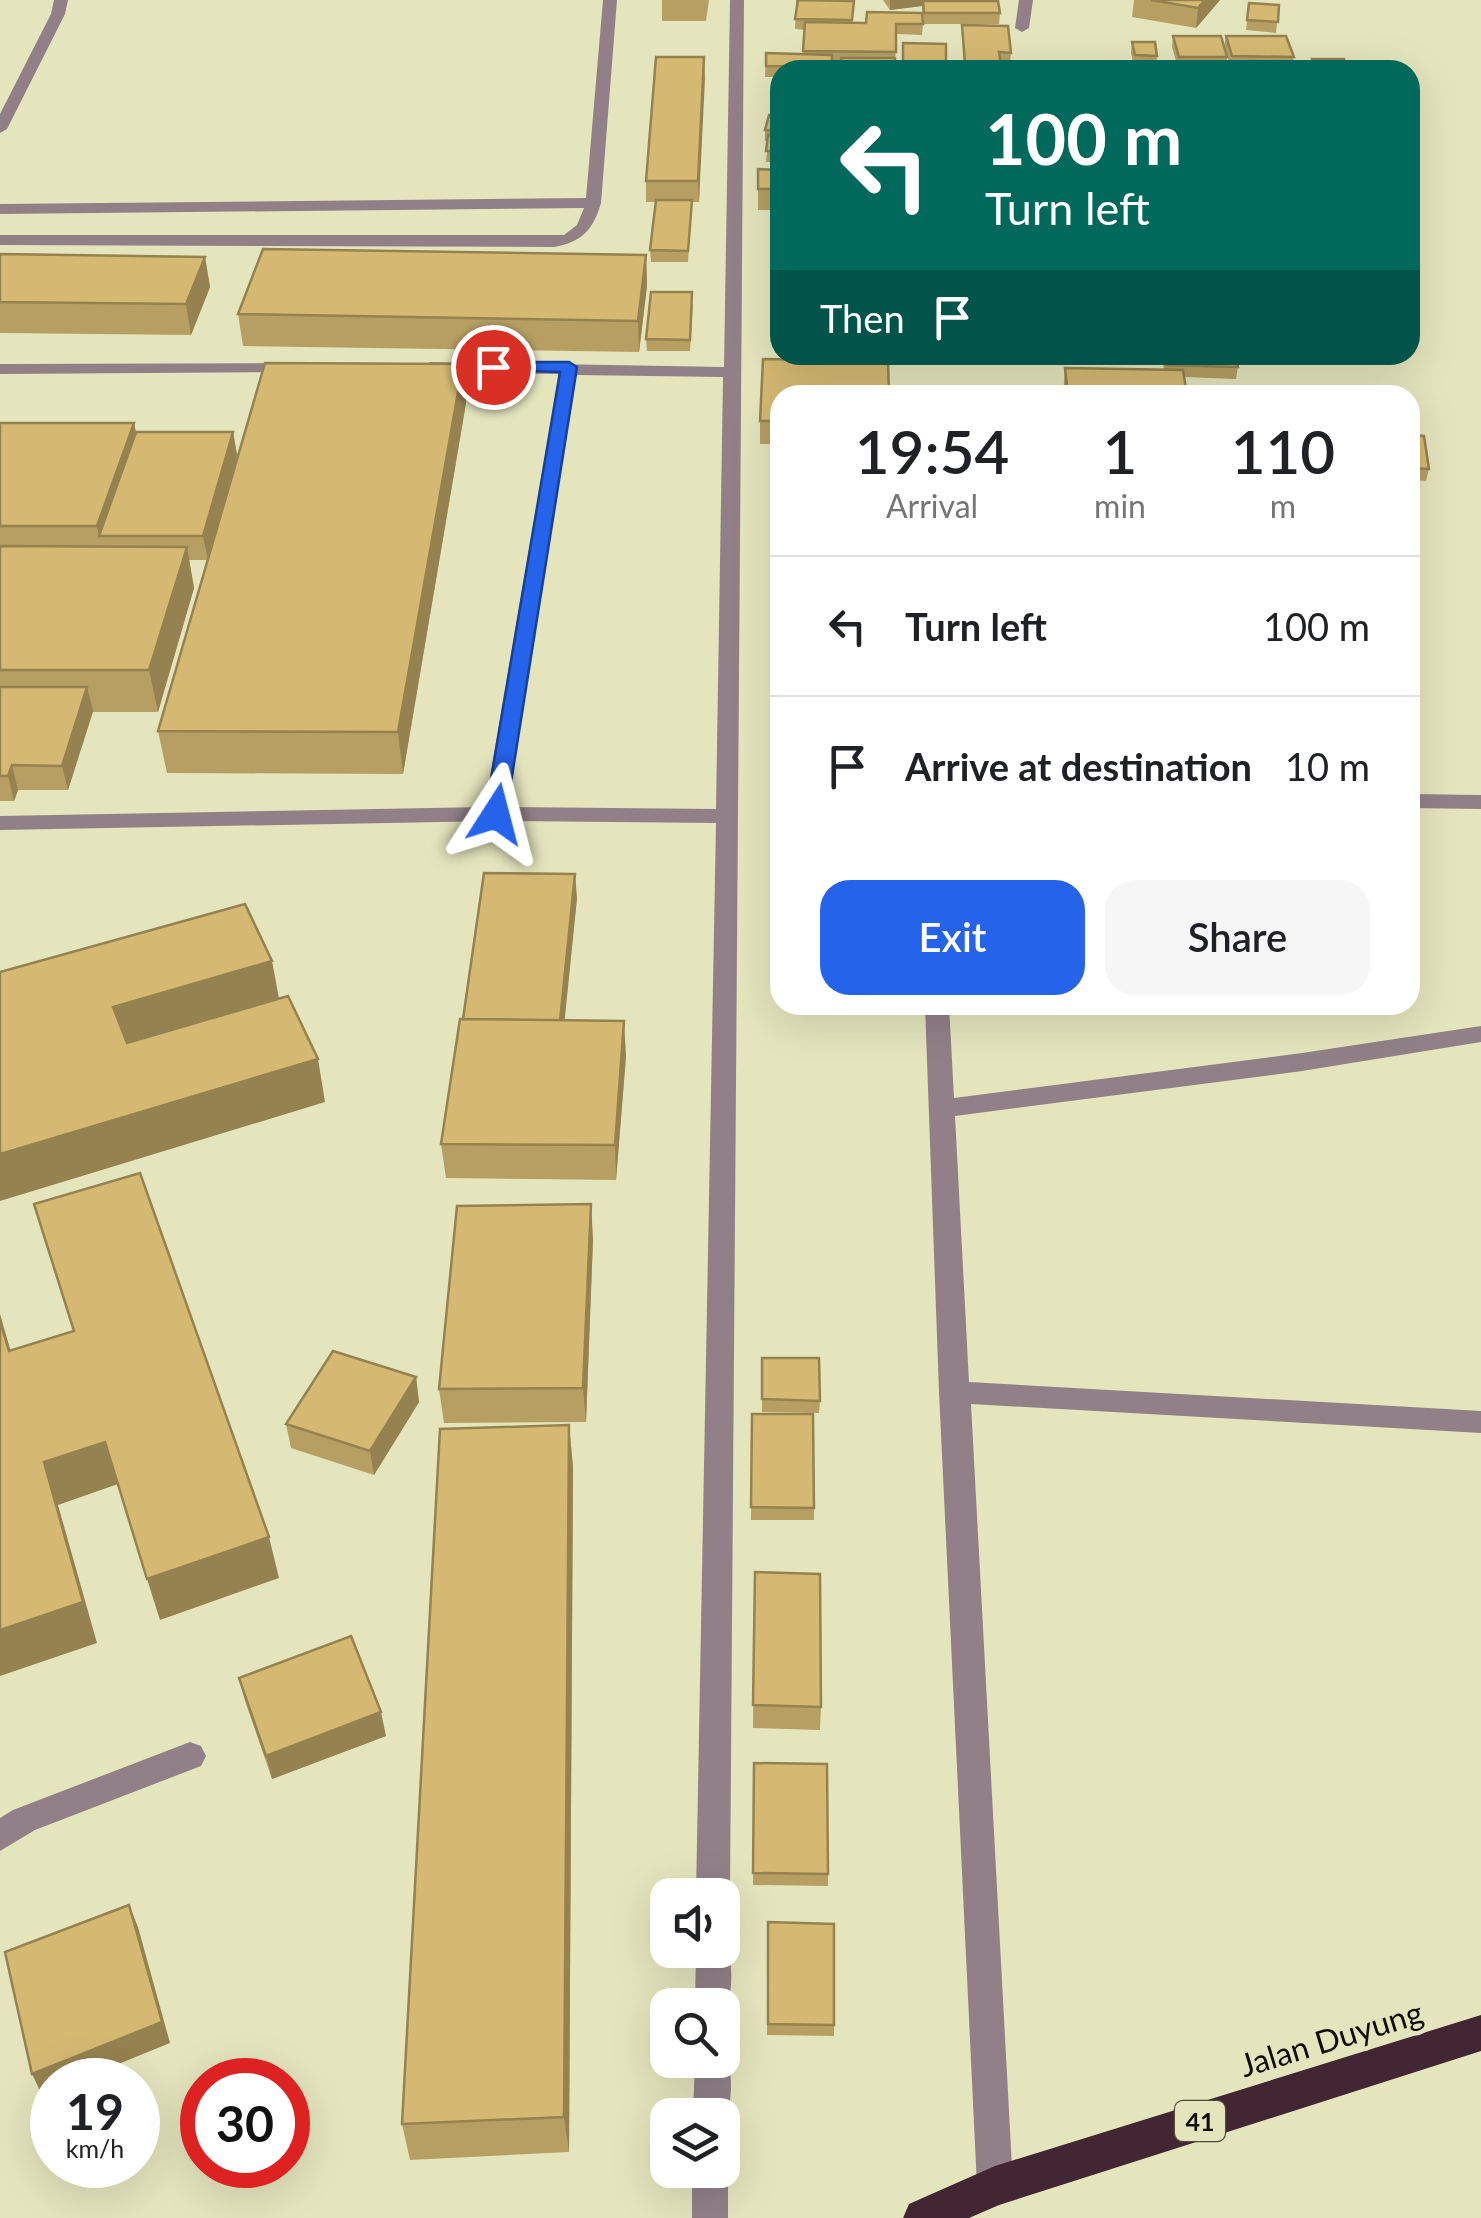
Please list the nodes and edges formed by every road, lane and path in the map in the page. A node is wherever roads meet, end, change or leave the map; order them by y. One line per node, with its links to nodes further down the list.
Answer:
1 (60, 0): 6 (street)
2 (610, 0): 7 (street)
3 (737, 0): 14 (street)
4 (1026, 0): 5 (street)
5 (1022, 28)
6 (0, 129)
7 (593, 204): 8 (street); 9 (street)
8 (0, 209)
9 (0, 240)
10 (569, 367): 12 (street); 14 (street); 17 (street)
11 (314, 368): 13 (street)
12 (412, 368)
13 (0, 369)
14 (730, 372): 18 (street)
15 (1420, 801): 16 (street)
16 (1481, 802)
17 (496, 814): 18 (street); 19 (street)
18 (724, 816): 27 (street)
19 (0, 823)
20 (937, 1015): 22 (street)
21 (1481, 1034): 22 (street)
22 (941, 1109): 23 (street)
23 (953, 1392): 24 (street); 29 (street)
24 (1481, 1422)
25 (190, 1756): 26 (street)
26 (0, 1836)
27 (713, 1878)
28 (1481, 2033): 29 (highway, Jalan Duyung / 41)
29 (995, 2186): 32 (highway, Jalan Duyung / 41)
30 (710, 2188): 31 (street)
31 (710, 2218)
32 (923, 2218)

